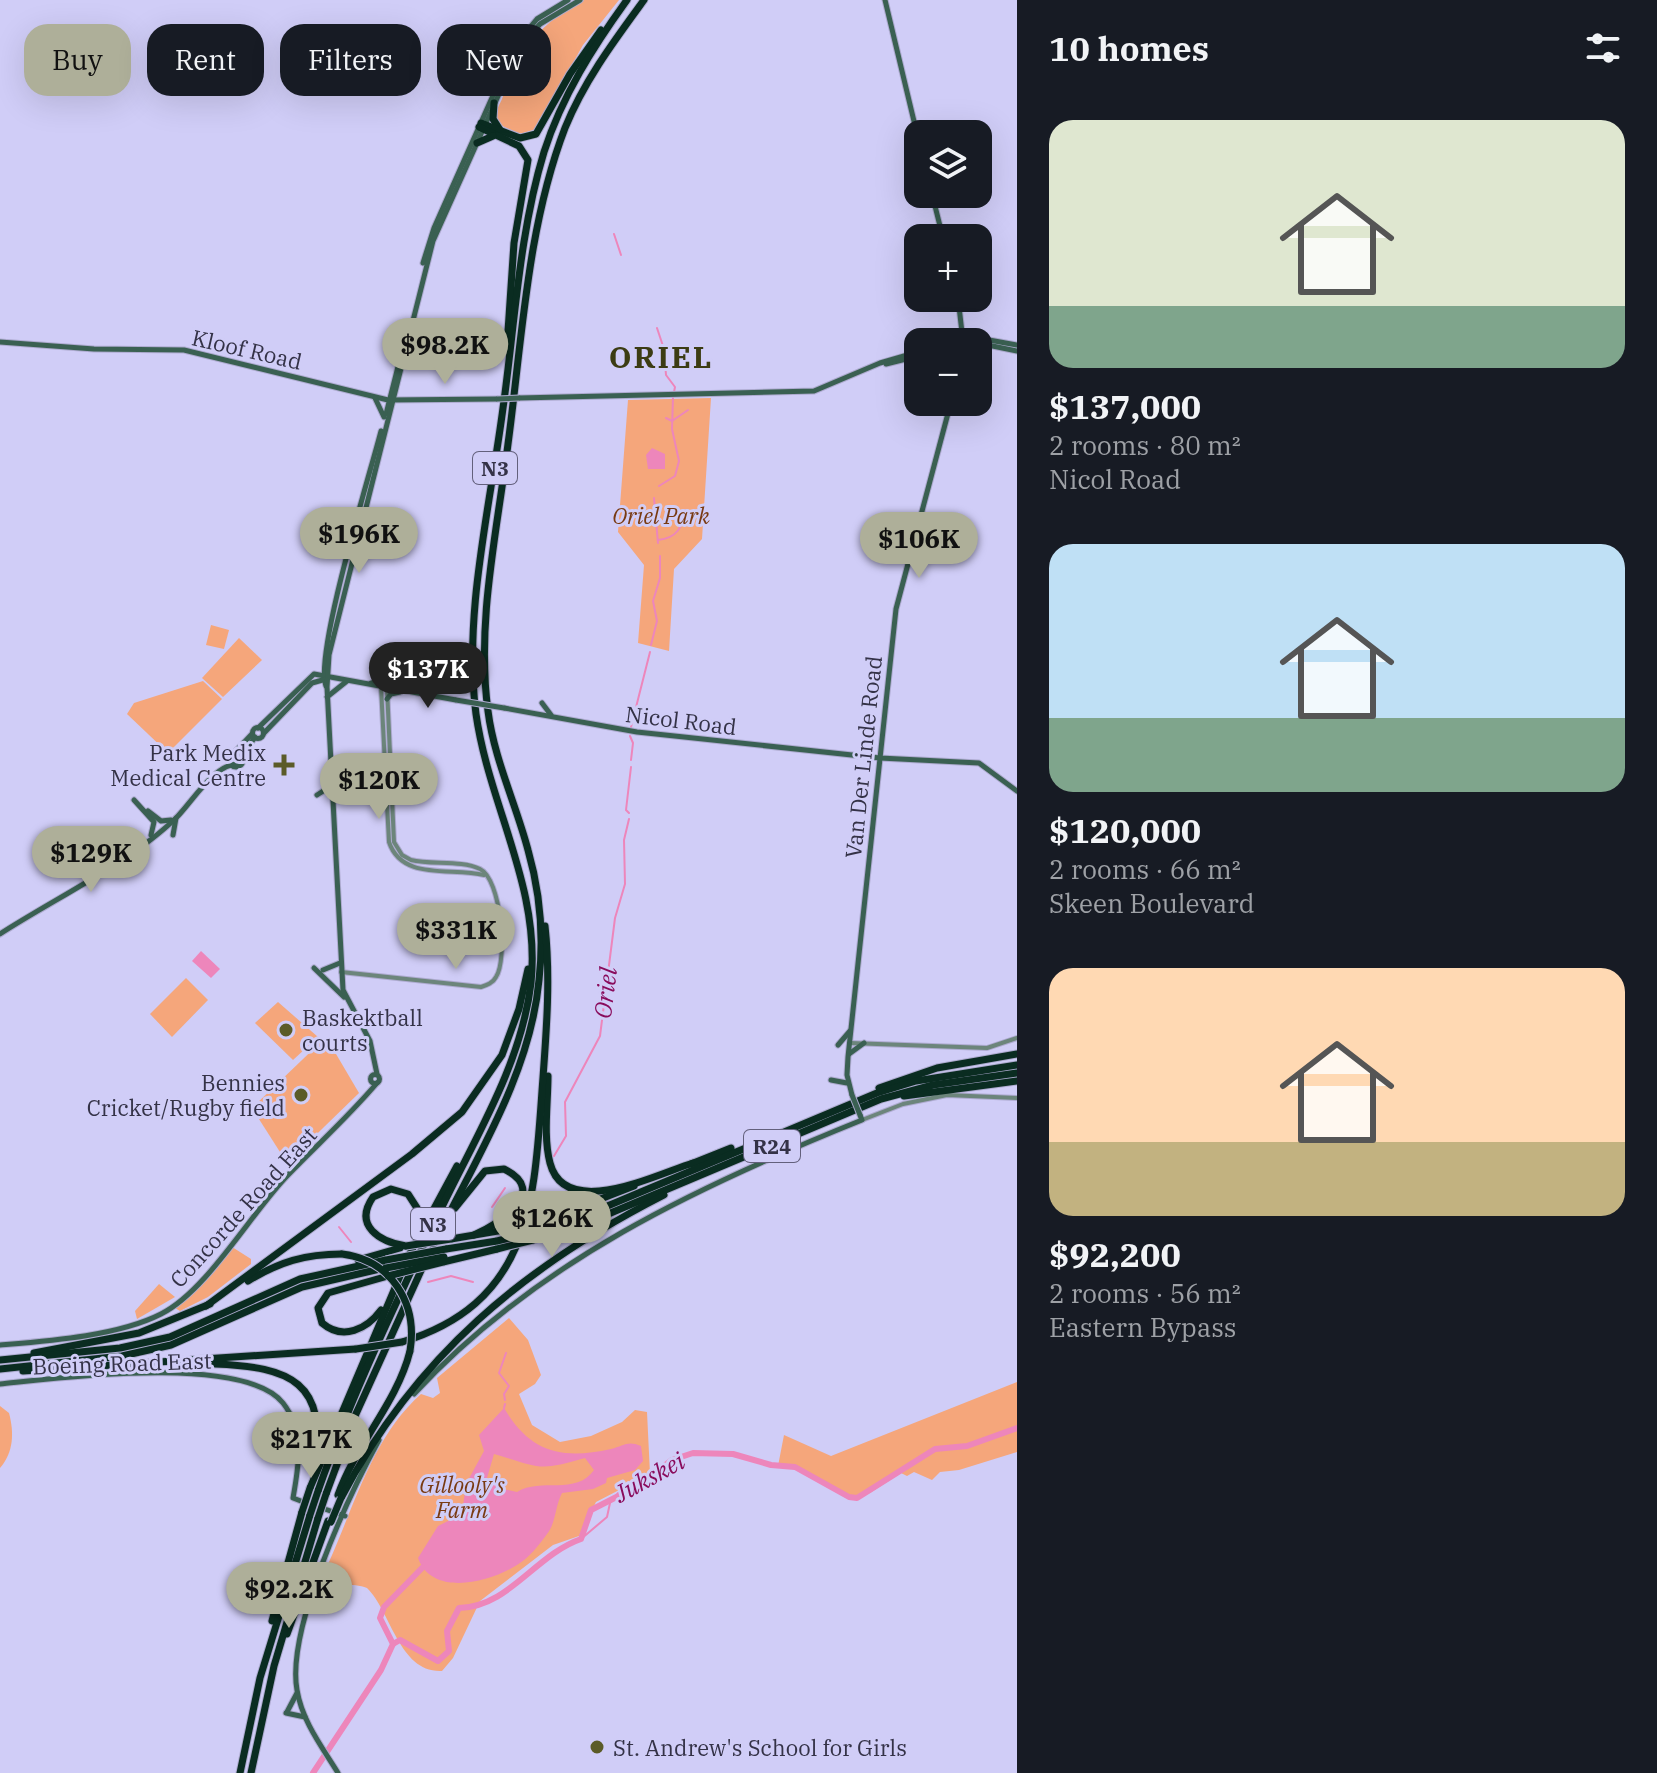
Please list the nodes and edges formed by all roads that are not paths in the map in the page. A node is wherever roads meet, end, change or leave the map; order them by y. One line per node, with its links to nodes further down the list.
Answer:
1 (568, 0): 8 (main road)
2 (580, 0): 6 (main road)
3 (626, 0): 9 (highway); 23 (highway, N3)
4 (645, 0): 58 (highway, N3)
5 (885, 0): 7 (main road)
6 (494, 103): 8 (main road); 9 (highway)
7 (914, 120)
8 (482, 126): 9 (highway); 10 (main road); 11 (main road)
9 (505, 136): 10 (highway); 23 (highway)
10 (477, 143): 11 (main road)
11 (422, 272): 24 (main road)
12 (960, 312): 13 (main road)
13 (962, 325): 14 (main road); 15 (main road); 16 (main road)
14 (960, 328)
15 (962, 328)
16 (965, 328)
17 (0, 342): 25 (main road, Kloof Road)
18 (992, 343): 20 (main road)
19 (992, 345): 21 (main road)
20 (1017, 345)
21 (1017, 351)
22 (904, 358): 27 (main road, Kloof Road, bridge)
23 (506, 384): 60 (highway, N3)
24 (394, 387): 25 (main road); 26 (main road); 27 (main road)
25 (375, 397): 26 (main road, Kloof Road); 29 (main road)
26 (390, 401): 27 (main road, Kloof Road); 29 (main road)
27 (408, 401): 29 (main road)
28 (947, 416): 44 (main road, Van Der Linde Road)
29 (387, 417): 30 (main road)
30 (355, 540): 31 (main road); 31 (main road)
31 (326, 667): 32 (main road); 33 (main road)
32 (314, 674): 33 (main road, Nicol Road); 36 (main road)
33 (325, 677): 34 (main road, Nicol Road); 36 (main road); 39 (main road, Concorde Road East)
34 (347, 681): 35 (main road, Nicol Road); 39 (main road)
35 (367, 684): 37 (main road, Nicol Road); 38 (main road)
36 (304, 686): 43 (main road); 43 (main road)
37 (384, 688): 38 (main road, Nicol Road); 40 (street); 47 (street)
38 (403, 691): 40 (main road); 42 (main road, Nicol Road, bridge)
39 (327, 697): 49 (main road, Concorde Road East)
40 (387, 699): 46 (street)
41 (542, 703): 42 (main road)
42 (553, 717): 44 (main road, Nicol Road)
43 (255, 733): 45 (main road); 45 (main road)
44 (880, 758): 50 (main road, Nicol Road); 67 (main road, Van Der Linde Road)
45 (234, 761): 48 (main road); 48 (main road)
46 (391, 765): 47 (street); 57 (street)
47 (384, 768): 57 (street)
48 (213, 778): 54 (main road)
49 (332, 785): 51 (main road); 61 (main road, Concorde Road East)
50 (1017, 791)
51 (317, 795)
52 (134, 800): 56 (main road)
53 (141, 806): 54 (main road)
54 (176, 818): 55 (main road); 56 (main road)
55 (173, 835)
56 (149, 839): 59 (main road)
57 (430, 866): 64 (street)
58 (539, 901): 66 (highway); 86 (highway, N3)
59 (0, 934)
60 (531, 954): 83 (highway, N3); 94 (highway)
61 (341, 961): 63 (main road); 64 (main road, Concorde Road East)
62 (314, 968): 65 (main road)
63 (323, 970)
64 (341, 972): 65 (main road, Concorde Road East)
65 (345, 998): 95 (main road, Concorde Road East)
66 (547, 1022): 84 (highway); 97 (highway, bridge)
67 (851, 1031): 69 (main road, Van Der Linde Road); 70 (main road); 71 (main road)
68 (1017, 1038): 70 (street)
69 (850, 1043): 70 (street); 73 (main road, Van Der Linde Road)
70 (863, 1043): 73 (main road)
71 (838, 1045)
72 (1017, 1054): 81 (highway)
73 (848, 1057): 78 (main road, Van Der Linde Road)
74 (1017, 1065): 81 (highway, R24)
75 (1017, 1073): 80 (highway, R24)
76 (831, 1080): 78 (main road)
77 (1015, 1082): 80 (highway)
78 (848, 1083): 80 (main road, Van Der Linde Road, bridge)
79 (1017, 1098): 80 (street)
80 (858, 1115): 85 (highway, R24); 103 (main road)
81 (805, 1122): 82 (highway, R24)
82 (772, 1136): 84 (highway); 87 (highway, R24)
83 (476, 1137): 91 (highway); 100 (highway, N3)
84 (693, 1163): 87 (highway)
85 (712, 1170): 87 (highway, R24); 101 (highway)
86 (443, 1225): 88 (highway); 100 (highway, N3)
87 (534, 1232): 88 (highway, bridge); 90 (highway, R24, bridge)
88 (474, 1235): 89 (highway, bridge)
89 (400, 1247): 91 (highway); 92 (highway)
90 (387, 1268): 92 (highway, R24); 93 (highway); 98 (highway, R24)
91 (403, 1268): 93 (highway)
92 (323, 1272): 96 (highway, R24)
93 (399, 1277): 100 (highway)
94 (206, 1306): 96 (highway); 101 (highway, bridge)
95 (0, 1345)
96 (0, 1358)
97 (181, 1363): 98 (highway); 100 (highway)
98 (0, 1370)
99 (0, 1384): 103 (main road, Boeing Road East)
100 (316, 1489): 102 (highway, bridge); 102 (highway, N3, bridge)
101 (339, 1498): 104 (highway, bridge)
102 (310, 1515): 104 (highway, N3); 107 (highway)
103 (345, 1516): 105 (main road)
104 (274, 1666): 108 (highway, N3)
105 (297, 1693): 106 (main road); 106 (main road)
106 (305, 1718): 109 (main road)
107 (240, 1773)
108 (251, 1773)
109 (338, 1773)

